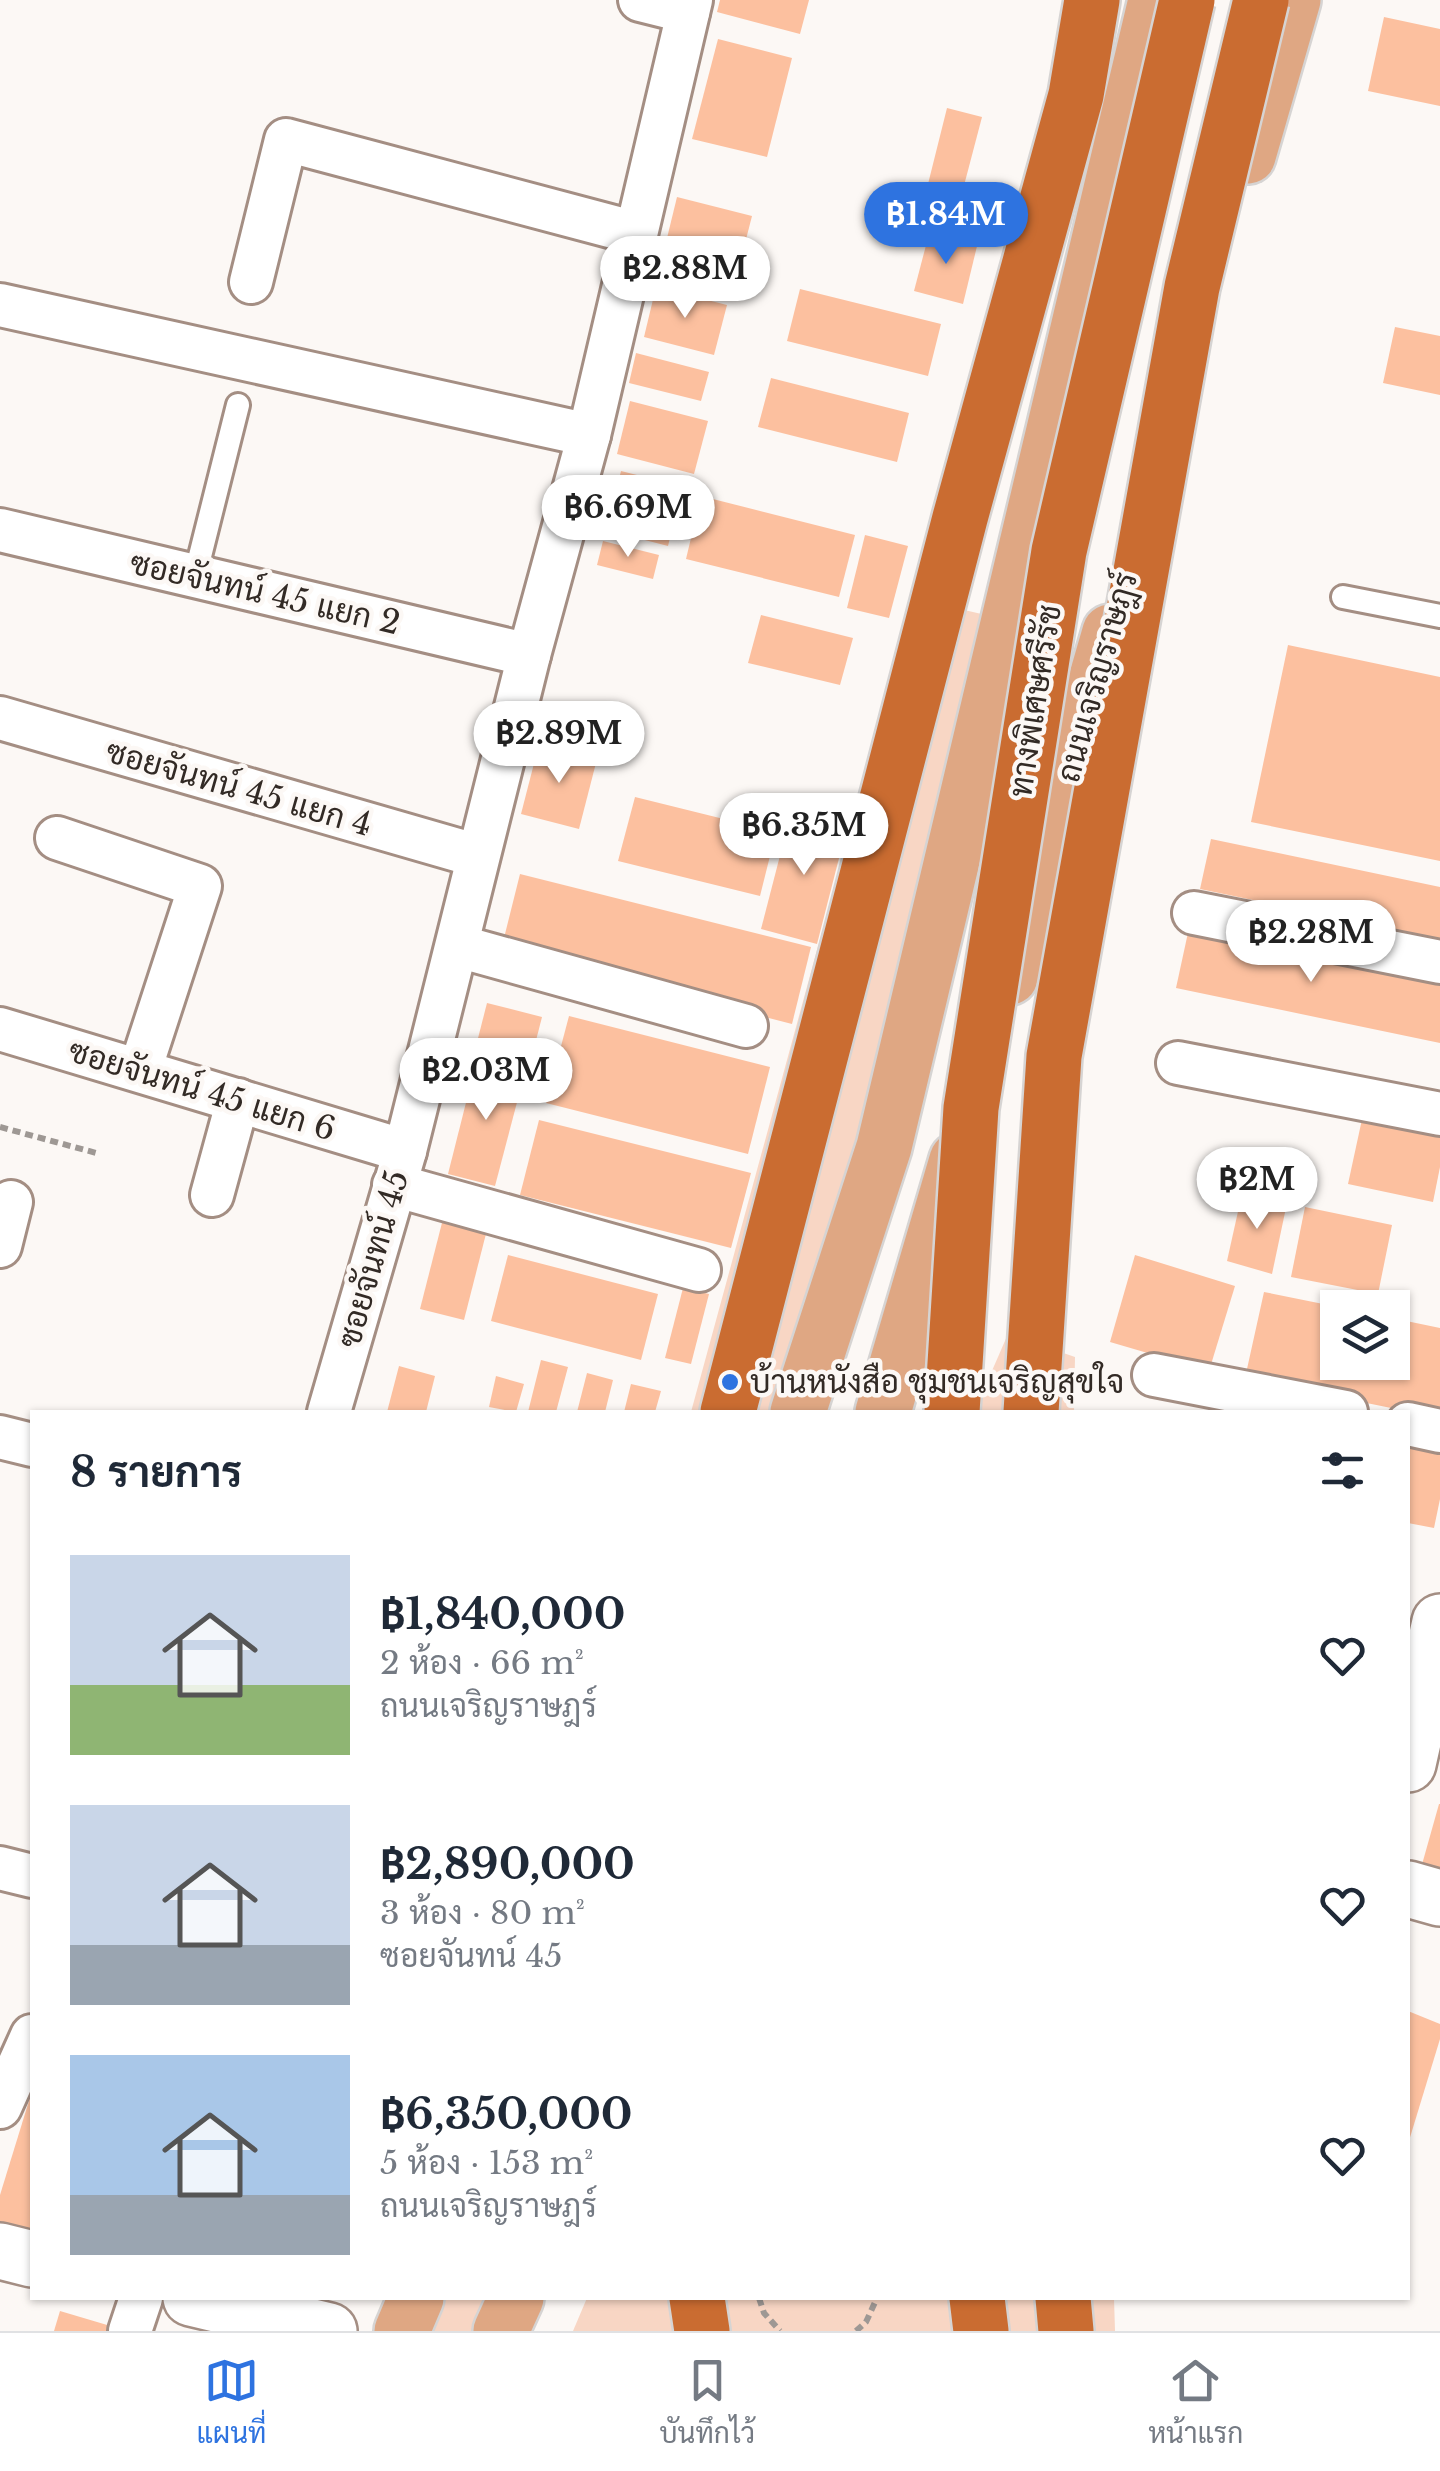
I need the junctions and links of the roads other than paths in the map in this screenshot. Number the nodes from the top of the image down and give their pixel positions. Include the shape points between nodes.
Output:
1 (640, 0) edge
2 (1092, 0) edge
3 (1156, 0) edge
4 (1187, 0) edge
5 (1261, 0) edge
6 (1294, 0) edge
7 (689, 6) edge
8 (636, 233) junction
9 (251, 282) dead end
10 (0, 305) edge
11 (238, 404) dead end
12 (590, 435) junction
13 (0, 530) edge
14 (195, 576) junction
15 (1344, 597) dead end
16 (1440, 616) edge
17 (529, 655) junction
18 (0, 718) edge
19 (57, 838) dead end
20 (478, 856) junction
21 (1194, 913) dead end
22 (458, 946) junction
23 (1440, 962) edge
24 (746, 1026) dead end
25 (2, 1042) edge
26 (1178, 1063) dead end
27 (140, 1070) junction
28 (238, 1100) junction
29 (1440, 1114) edge
30 (399, 1168) junction
31 (212, 1194) dead end
32 (10, 1202) dead end
33 (0, 1246) edge
34 (699, 1270) dead end
35 (1154, 1375) dead end
36 (330, 1410) edge
37 (729, 1410) edge
38 (799, 1410) edge
39 (884, 1410) edge
40 (952, 1410) edge
41 (1031, 1410) edge
42 (1336, 1410) edge
43 (1410, 1424) edge
44 (1440, 1431) edge
45 (0, 1437) edge
46 (30, 1444) edge
47 (1440, 1622) edge
48 (1434, 1687) edge
49 (1410, 1758) edge
50 (0, 1868) edge
51 (30, 1876) edge
52 (1410, 1890) edge
53 (1440, 1898) edge
54 (30, 2040) edge
55 (0, 2107) edge
56 (0, 2251) edge
57 (30, 2258) edge
58 (140, 2300) edge
59 (196, 2300) edge
60 (415, 2300) edge
61 (515, 2300) edge
62 (697, 2300) edge
63 (977, 2300) edge
64 (1063, 2300) edge
65 (262, 2322) edge
66 (130, 2331) edge
67 (328, 2331) edge
68 (402, 2331) edge
69 (502, 2331) edge
70 (702, 2331) edge
71 (981, 2331) edge
72 (1066, 2331) edge

1 - 7 street
2 - 37 highway via 1076,95
3 - 38 main road via 884,1147
4 - 40 highway, ทางพิเศษศรีรัช, bridge via 1059,552 971,1108
5 - 41 highway, bridge via 1192,287 1054,1056
6 - 39 main road, ถนนเจริญราษฎร์
7 - 8 street, ซอยจันทน์ 45
8 - 9 street via 286,140
8 - 12 street, ซอยจันทน์ 45
10 - 12 street
11 - 14 lane
12 - 17 street, ซอยจันทน์ 45
13 - 14 street, ซอยจันทน์ 45 แยก 2
14 - 17 street, ซอยจันทน์ 45 แยก 2
15 - 16 lane
17 - 20 street, ซอยจันทน์ 45
18 - 20 street, ซอยจันทน์ 45 แยก 4
19 - 27 street via 200,886
20 - 22 street, ซอยจันทน์ 45
21 - 23 street
22 - 24 street
22 - 30 street, ซอยจันทน์ 45
25 - 27 street, ซอยจันทน์ 45 แยก 6
26 - 29 street
27 - 28 street, ซอยจันทน์ 45 แยก 6
28 - 30 street, ซอยจันทน์ 45 แยก 6
28 - 31 street
30 - 34 street, ซอยจันทน์ 45 แยก 6
30 - 36 street, ซอยจันทน์ 45
32 - 33 street
35 - 42 street
43 - 44 street
45 - 46 street
47 - 48 street
48 - 49 street
50 - 51 street
52 - 53 street
54 - 55 street
56 - 57 street
58 - 66 street
59 - 65 street
60 - 68 main road
61 - 69 main road
62 - 70 highway
63 - 71 highway
64 - 72 highway
65 - 67 street

